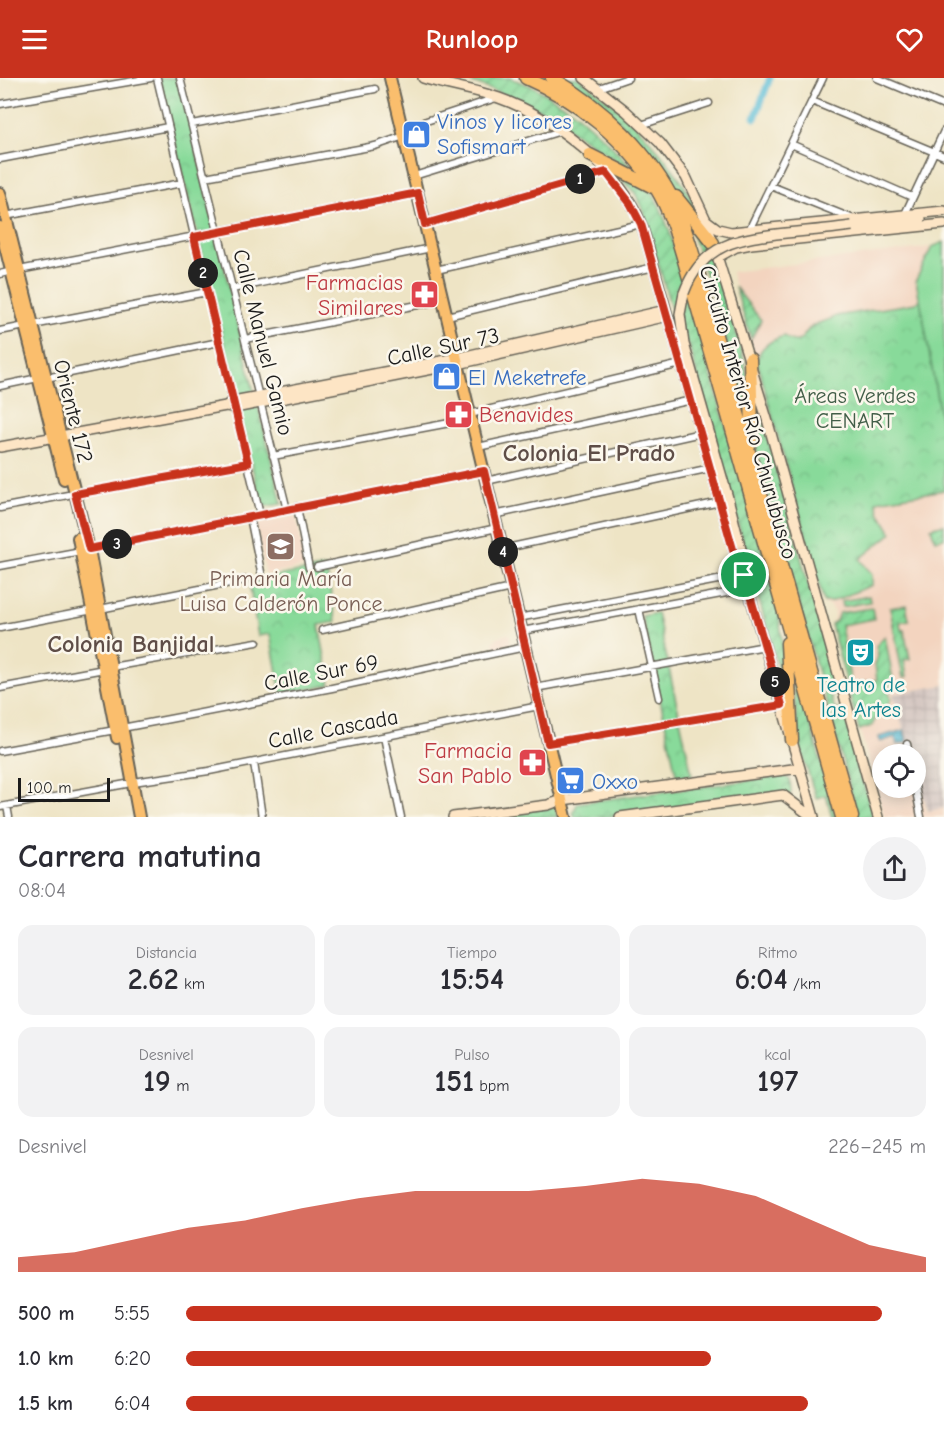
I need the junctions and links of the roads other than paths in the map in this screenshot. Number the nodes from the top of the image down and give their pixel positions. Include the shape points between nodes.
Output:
1 (151, 78) edge
2 (157, 78) edge
3 (180, 78) edge
4 (390, 78) edge
5 (423, 78) edge
6 (439, 78) edge
7 (526, 78) edge
8 (552, 78) edge
9 (584, 78) edge
10 (628, 78) edge
11 (823, 78) edge
12 (877, 78) edge
13 (456, 86) junction
14 (599, 88) junction
15 (375, 89) dead end
16 (498, 98) junction
17 (812, 101) junction
18 (709, 103) dead end
19 (0, 104) edge
20 (944, 106) edge
21 (192, 124) junction
22 (641, 125) junction
23 (168, 127) junction
24 (561, 130) junction
25 (944, 131) edge
26 (403, 133) junction
27 (791, 144) junction
28 (933, 152) junction
29 (590, 155) junction
30 (944, 156) edge
31 (0, 159) edge
32 (606, 172) junction
33 (414, 176) junction
34 (205, 177) junction
35 (182, 183) junction
36 (660, 186) junction
37 (771, 186) junction
38 (0, 193) edge
39 (418, 193) junction
40 (912, 197) junction
41 (904, 214) junction
42 (5, 216) junction
43 (943, 217) edge
44 (706, 220) junction
45 (818, 223) junction
46 (853, 223) junction
47 (425, 224) junction
48 (641, 224) junction
49 (799, 224) junction
50 (0, 227) edge
51 (749, 230) junction
52 (218, 232) junction
53 (194, 237) junction
54 (816, 238) junction
55 (800, 240) junction
56 (713, 243) junction
57 (431, 248) junction
58 (718, 257) junction
59 (654, 267) junction
60 (436, 270) junction
61 (16, 271) junction
62 (0, 274) edge
63 (232, 289) junction
64 (207, 292) junction
65 (443, 300) junction
66 (667, 313) junction
67 (447, 316) junction
68 (29, 325) junction
69 (0, 331) edge
70 (244, 339) junction
71 (219, 342) junction
72 (750, 359) junction
73 (457, 361) junction
74 (681, 364) junction
75 (42, 378) junction
76 (0, 386) edge
77 (260, 400) junction
78 (692, 400) junction
79 (231, 405) junction
80 (471, 416) junction
81 (701, 433) junction
82 (57, 436) junction
83 (0, 447) edge
84 (478, 447) junction
85 (750, 451) junction
86 (273, 456) junction
87 (248, 463) junction
88 (711, 468) junction
89 (485, 476) junction
90 (71, 494) junction
91 (724, 500) junction
92 (297, 507) junction
93 (0, 508) edge
94 (287, 510) junction
95 (260, 514) junction
96 (494, 515) junction
97 (250, 516) junction
98 (497, 528) junction
99 (502, 549) junction
100 (85, 550) junction
101 (0, 566) edge
102 (744, 575) junction
103 (262, 577) dead end
104 (245, 580) dead end
105 (511, 588) junction
106 (748, 589) junction
107 (96, 609) junction
108 (639, 609) junction
109 (785, 615) junction
110 (518, 618) junction
111 (0, 628) edge
112 (322, 630) dead end
113 (522, 631) junction
114 (257, 642) dead end
115 (765, 646) junction
116 (525, 647) junction
117 (652, 667) junction
118 (107, 668) junction
119 (0, 688) edge
120 (535, 688) junction
121 (658, 698) dead end
122 (782, 705) junction
123 (539, 706) junction
124 (119, 729) junction
125 (384, 737) junction
126 (792, 740) junction
127 (548, 743) junction
128 (0, 751) edge
129 (254, 763) junction
130 (800, 768) junction
131 (129, 783) junction
132 (917, 798) edge
133 (562, 800) junction
134 (4, 807) edge
135 (9, 817) edge
136 (132, 817) edge
137 (139, 817) edge
138 (262, 817) edge
139 (401, 817) edge
140 (453, 817) edge
141 (566, 817) edge
142 (620, 817) edge
143 (813, 817) edge
144 (842, 817) edge
145 (852, 817) edge
146 (878, 817) edge
147 (921, 817) edge

1 - 19 street
2 - 23 street, Calle Manuel Gamio
3 - 21 street, Calle Manuel Gamio
4 - 26 main road
5 - 13 main road
6 - 13 main road
7 - 36 highway, Circuito Interior Río Churubusco via 563,98 603,128
8 - 36 highway, Circuito Interior Río Churubusco via 611,123 642,154
9 - 14 main road
10 - 14 street
11 - 17 street
12 - 20 street
13 - 16 main road
14 - 22 main road
15 - 21 street
16 - 24 main road
16 - 26 street
17 - 27 street
17 - 28 street
18 - 22 street
21 - 34 street, Calle Manuel Gamio
22 - 44 main road via 680,168
23 - 31 street
23 - 35 street, Calle Manuel Gamio
24 - 29 main road
24 - 33 street
25 - 28 street
26 - 33 main road
26 - 34 street via 375,146
27 - 37 street
27 - 40 street
28 - 30 street
28 - 40 street
29 - 32 main road
29 - 36 highway
32 - 47 street
32 - 48 main road
33 - 39 main road
34 - 52 street, Calle Manuel Gamio
35 - 42 street
35 - 53 street, Calle Manuel Gamio
36 - 56 highway
36 - 85 highway, Circuito Interior Río Churubusco via 676,207 690,244
36 - 109 highway, Circuito Interior Río Churubusco
37 - 46 street
37 - 51 street
38 - 42 main road, Oriente 172
39 - 47 main road
39 - 52 street
40 - 41 street
41 - 43 main road
41 - 46 main road
42 - 61 main road, Oriente 172
43 - 46 main road
43 - 54 main road
44 - 51 main road via 726,232
44 - 56 main road
45 - 46 main road
45 - 49 main road
45 - 54 main road via 812,230
46 - 91 main road, bridge via 738,240 705,259 687,285 681,307 682,336
47 - 57 main road
48 - 59 main road
48 - 60 street
49 - 51 main road
49 - 55 main road via 806,231
50 - 61 main road, Oriente 172
52 - 53 street
52 - 63 street, Calle Manuel Gamio
53 - 61 street
53 - 64 street, Calle Manuel Gamio
54 - 55 main road
55 - 58 main road via 736,247
56 - 58 main road
57 - 60 main road
57 - 63 street
58 - 72 main road
59 - 66 main road
59 - 67 street
60 - 65 main road
61 - 62 street
61 - 68 main road, Oriente 172
63 - 70 street, Calle Manuel Gamio
64 - 68 street
64 - 71 street, Calle Manuel Gamio
65 - 67 main road
65 - 70 street
66 - 73 main road, Calle Sur 73
66 - 74 main road
67 - 73 main road
68 - 69 street
68 - 75 main road, Oriente 172
70 - 77 street, Calle Manuel Gamio
71 - 75 street
71 - 79 street, Calle Manuel Gamio
72 - 85 highway
72 - 146 main road
73 - 77 main road, Calle Sur 73
73 - 80 main road
74 - 78 main road
74 - 80 street
75 - 76 street
75 - 82 main road, Oriente 172
77 - 79 main road, Calle Sur 73
77 - 86 street, Calle Manuel Gamio
78 - 81 main road
78 - 84 street
79 - 82 main road, Calle Sur 73
79 - 87 street, Calle Manuel Gamio
80 - 84 main road
80 - 86 street
81 - 88 main road
81 - 89 street
82 - 83 main road, Calle Sur 73
82 - 90 main road, Oriente 172
84 - 89 main road
85 - 145 highway, Circuito Interior Río Churubusco
86 - 94 street, Calle Manuel Gamio
87 - 90 street
87 - 95 street, Calle Manuel Gamio
88 - 91 main road
88 - 96 street
89 - 92 street
89 - 96 main road
90 - 93 street
90 - 100 main road, Oriente 172
91 - 99 street
91 - 102 main road via 743,557
92 - 94 street
92 - 98 street via 313,567
94 - 95 street
95 - 97 street
96 - 98 main road
97 - 100 street
97 - 103 street
98 - 99 main road
99 - 105 main road
100 - 101 street
100 - 107 main road, Oriente 172
102 - 106 main road
102 - 110 street
104 - 107 street
105 - 110 main road
105 - 112 street
106 - 108 street
106 - 115 main road
107 - 111 street
107 - 118 main road, Oriente 172
108 - 113 street
108 - 117 street
109 - 126 highway
109 - 144 highway, Circuito Interior Río Churubusco
110 - 113 main road
113 - 116 main road
114 - 118 street
115 - 117 street
115 - 122 main road
116 - 120 main road
116 - 124 street, Calle Sur 69
117 - 120 street
117 - 121 street
118 - 119 street
118 - 124 main road, Oriente 172
120 - 123 main road
122 - 126 main road
122 - 127 street
123 - 125 street, Calle Cascada
123 - 127 main road
124 - 128 street, Calle Sur 69
124 - 131 main road, Oriente 172
125 - 129 street, Calle Cascada
125 - 139 street
126 - 130 main road
127 - 133 main road
129 - 131 street, Calle Cascada
129 - 138 street
130 - 133 main road
130 - 143 main road
131 - 134 street, Calle Cascada
131 - 136 main road, Oriente 172
131 - 137 main road, Oriente 172
132 - 147 street
133 - 140 main road
133 - 141 main road
134 - 135 street
142 - 143 main road via 783,795

